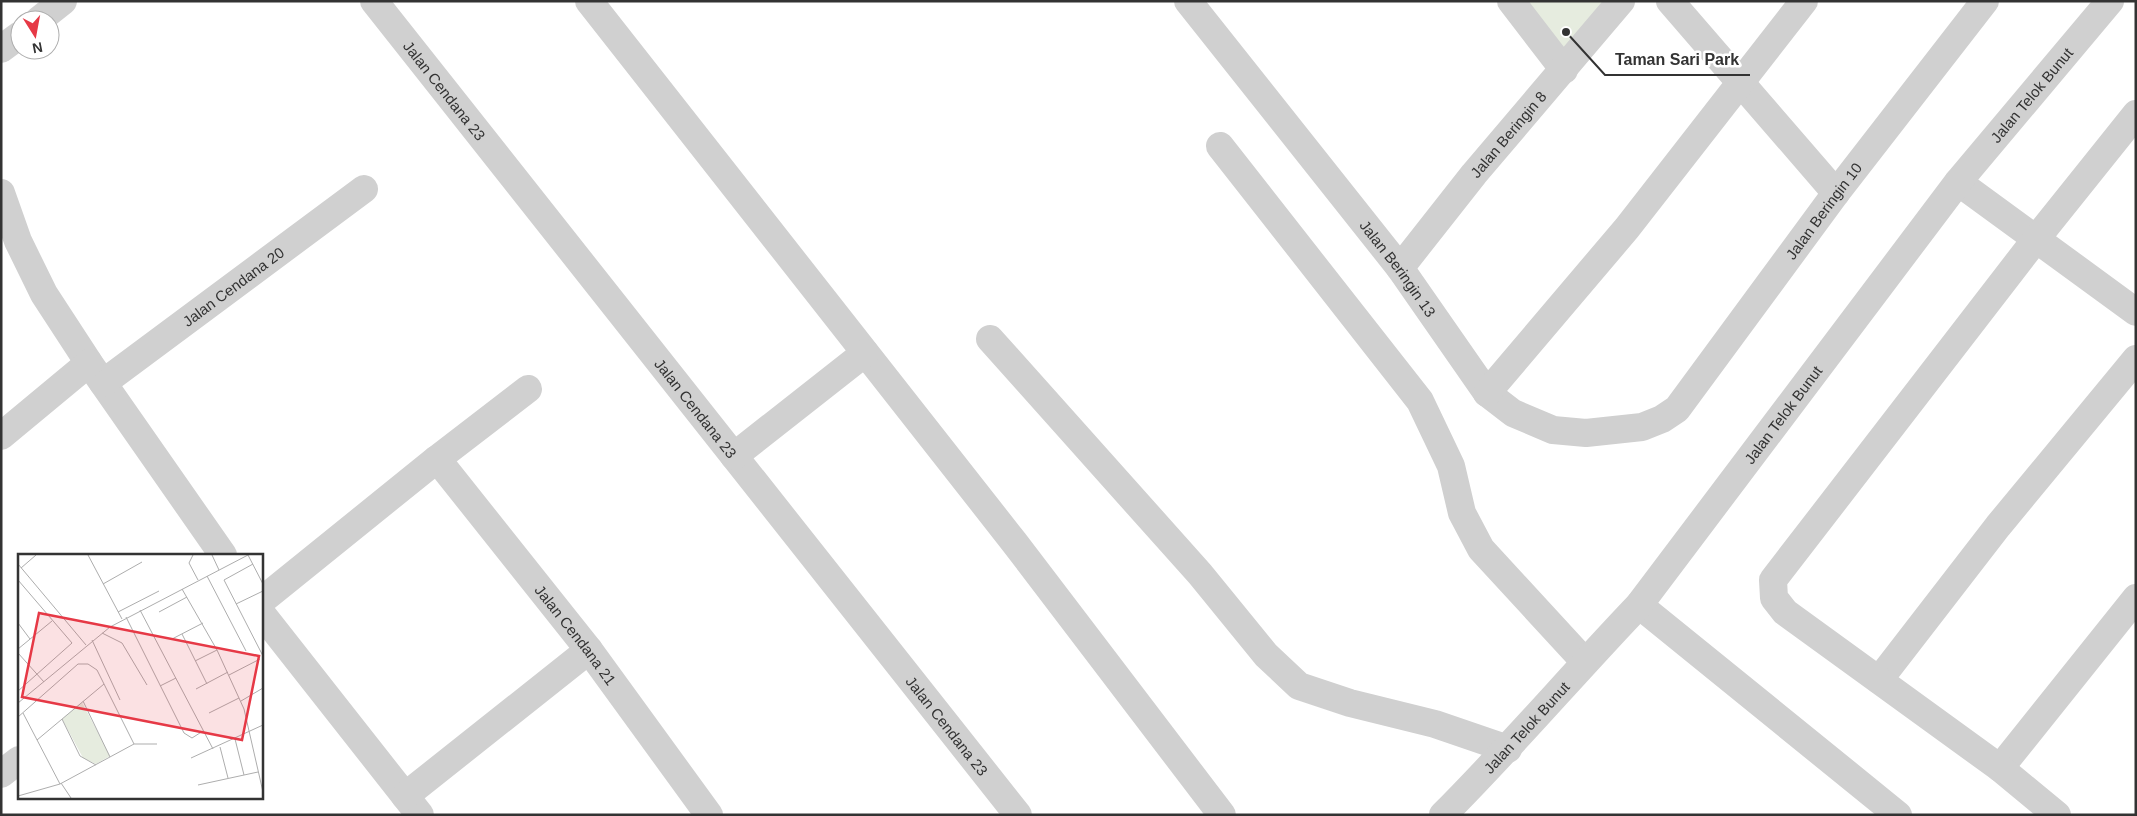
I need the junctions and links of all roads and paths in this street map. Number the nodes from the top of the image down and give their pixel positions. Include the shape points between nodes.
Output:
1 (63, 1) edge
2 (589, 1) edge
3 (1188, 1) edge
4 (1511, 1) edge
5 (1622, 1) edge
6 (1670, 1) edge
7 (1804, 1) edge
8 (1985, 1) edge
9 (2110, 1) edge
10 (381, 4) edge
11 (52, 10) edge
12 (1564, 70) junction
13 (1740, 82) junction
14 (2136, 114) edge
15 (1220, 146) dead end
16 (1958, 182) junction
17 (364, 189) dead end
18 (1, 193) edge
19 (1836, 193) junction
20 (2036, 239) junction
21 (1400, 268) junction
22 (2136, 312) edge
23 (990, 339) dead end
24 (866, 353) junction
25 (2136, 359) edge
26 (96, 373) junction
27 (528, 389) dead end
28 (1487, 393) junction
29 (1662, 419) joint
30 (1, 436) edge
31 (734, 456) junction
32 (437, 458) junction
33 (222, 554) edge
34 (2136, 598) edge
35 (262, 600) edge
36 (1640, 605) junction
37 (262, 614) edge
38 (589, 650) junction
39 (1585, 662) junction
40 (1879, 680) junction
41 (1508, 750) junction
42 (18, 761) edge
43 (2000, 768) junction
44 (1, 774) edge
45 (412, 805) edge
46 (710, 815) edge
47 (1018, 815) edge
48 (1222, 815) edge
49 (1443, 815) edge
50 (1898, 815) edge
51 (2057, 815) edge

1 - 11 street
2 - 24 street
3 - 21 street, Jalan Beringin 13
4 - 12 street
5 - 12 street, Jalan Beringin 8
6 - 13 street
7 - 13 street
8 - 19 street, Jalan Beringin 10
9 - 16 street, Jalan Telok Bunut
10 - 31 street, Jalan Cendana 23
12 - 21 street, Jalan Beringin 8 via 1474,174
13 - 19 street
13 - 28 street via 1627,228
14 - 20 street
15 - 39 street via 1420,401 1451,466 1462,513 1481,549
16 - 20 street
16 - 36 street, Jalan Telok Bunut
17 - 26 street, Jalan Cendana 20
18 - 26 street via 18,241 44,294
19 - 29 street, Jalan Beringin 10 via 1677,410
20 - 22 street
20 - 40 street via 1773,580 1774,598 1785,612
21 - 28 street, Jalan Beringin 13
23 - 41 street via 1200,574 1266,655 1299,686 1350,703 1435,724
24 - 31 street
24 - 48 street
25 - 40 street via 1998,526
26 - 30 street, Jalan Cendana 20
26 - 33 street
27 - 32 street
28 - 29 street, Jalan Beringin 13 via 1513,413 1553,430 1586,434 1642,427
31 - 47 street, Jalan Cendana 23
32 - 35 street
32 - 38 street, Jalan Cendana 21
34 - 43 street
36 - 39 street, Jalan Telok Bunut
36 - 50 street
37 - 45 street
38 - 45 street
38 - 46 street, Jalan Cendana 21
39 - 41 street, Jalan Telok Bunut
40 - 43 street
41 - 49 street, Jalan Telok Bunut
42 - 44 street
43 - 51 street

